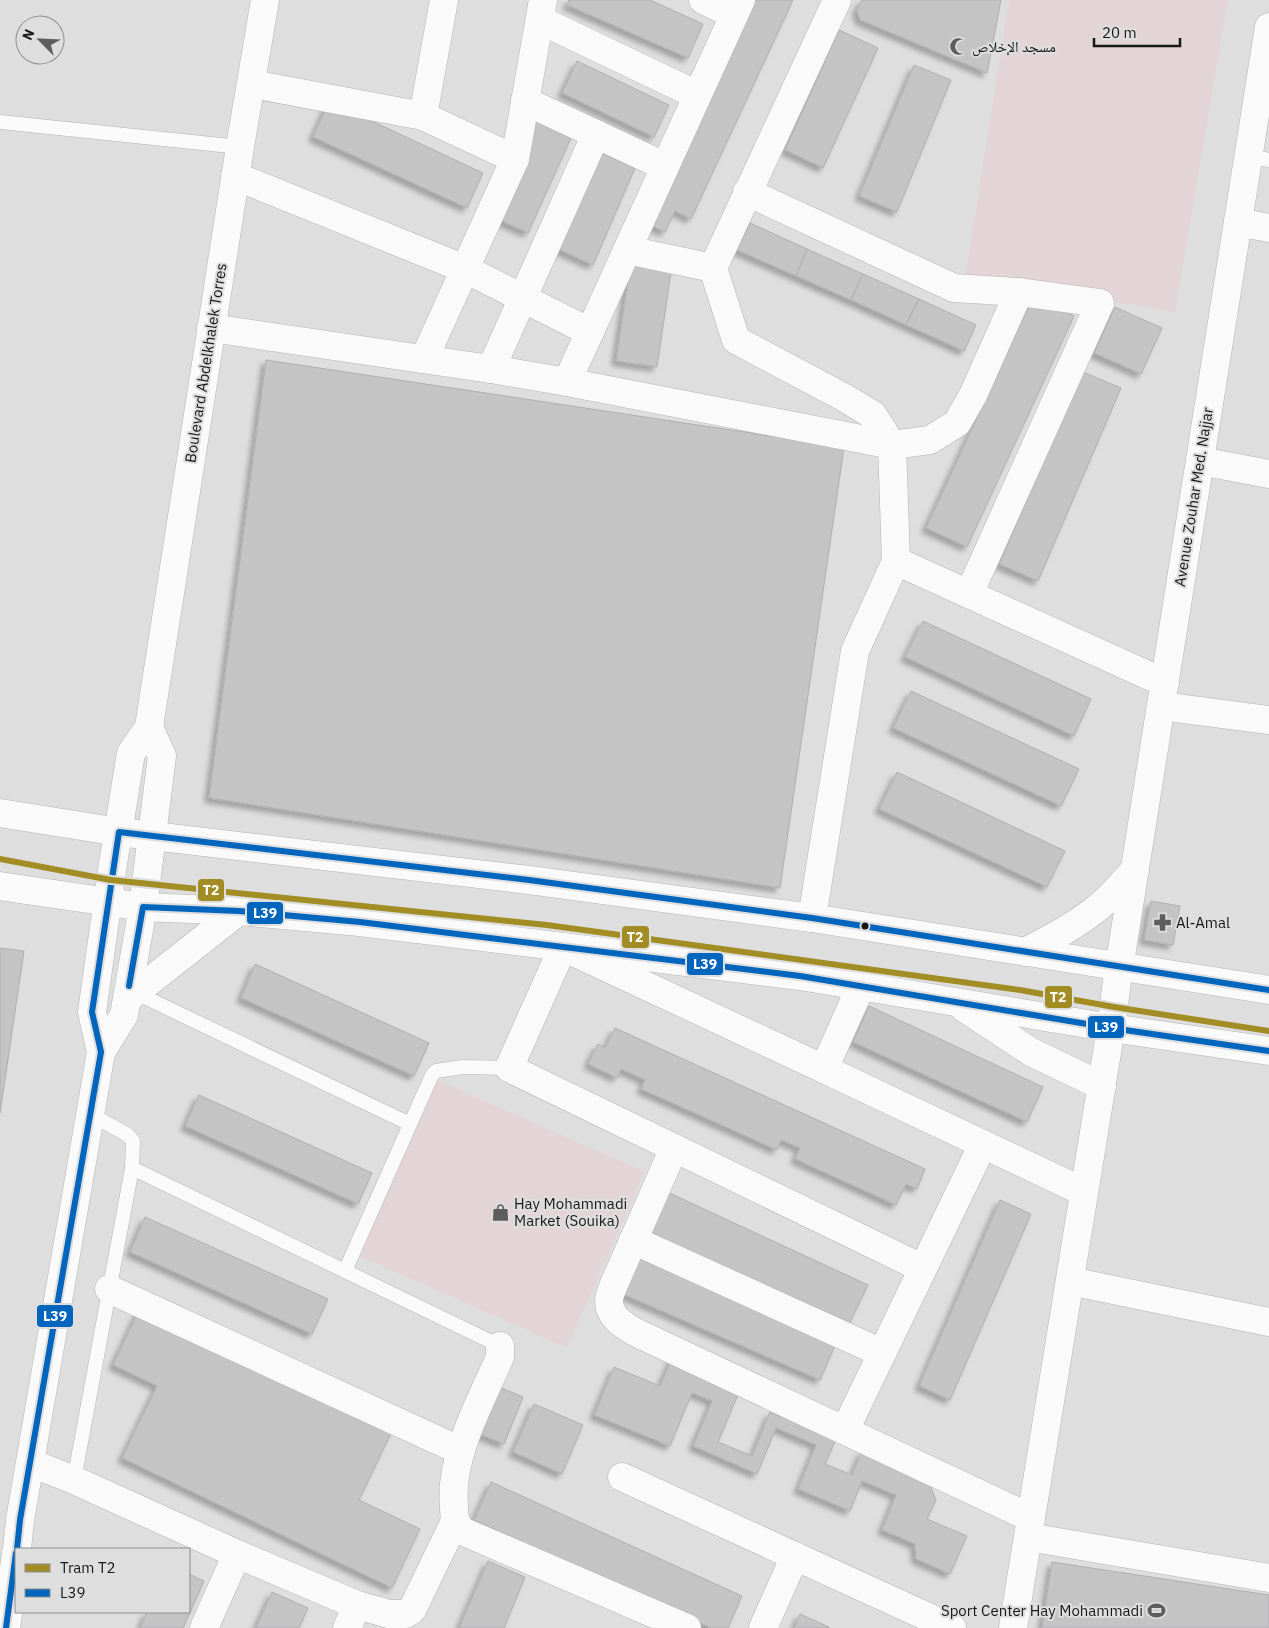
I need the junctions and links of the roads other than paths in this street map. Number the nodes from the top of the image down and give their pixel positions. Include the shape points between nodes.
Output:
1 (265, 0) edge
2 (444, 0) edge
3 (703, 0) edge
4 (837, 0) edge
5 (737, 7) edge
6 (541, 10) edge
7 (1269, 27) edge
8 (252, 84) junction
9 (697, 95) junction
10 (525, 101) junction
11 (423, 116) junction
12 (0, 122) edge
13 (596, 134) junction
14 (240, 147) junction
15 (1259, 158) edge
16 (515, 159) junction
17 (664, 166) junction
18 (235, 176) junction
19 (747, 192) junction
20 (1238, 222) junction
21 (1269, 228) edge
22 (627, 250) junction
23 (713, 268) junction
24 (465, 269) junction
25 (1019, 292) junction
26 (523, 297) junction
27 (211, 328) junction
28 (590, 332) junction
29 (424, 359) junction
30 (491, 369) junction
31 (567, 382) junction
32 (892, 445) junction
33 (1200, 461) junction
34 (1269, 474) edge
35 (896, 561) junction
36 (969, 594) junction
37 (1163, 694) junction
38 (1269, 720) edge
39 (148, 727) junction
40 (0, 813) edge
41 (118, 832) junction
42 (153, 836) junction
43 (1135, 870) junction
44 (0, 886) edge
45 (108, 902) junction
46 (143, 907) junction
47 (239, 911) junction
48 (812, 918) junction
49 (563, 946) junction
50 (1025, 952) junction
51 (1120, 968) junction
52 (862, 986) junction
53 (1269, 990) edge
54 (131, 996) junction
55 (956, 1002) junction
56 (1111, 1028) junction
57 (1269, 1051) edge
58 (101, 1052) junction
59 (510, 1068) junction
60 (824, 1069) junction
61 (1102, 1086) junction
62 (90, 1114) junction
63 (410, 1124) junction
64 (983, 1144) junction
65 (674, 1148) junction
66 (132, 1168) junction
67 (1084, 1192) junction
68 (633, 1240) junction
69 (922, 1268) junction
70 (345, 1272) junction
71 (1070, 1281) junction
72 (110, 1289) junction
73 (1269, 1322) edge
74 (500, 1346) joint
75 (882, 1353) junction
76 (845, 1430) junction
77 (462, 1451) junction
78 (31, 1463) junction
79 (622, 1477) dead end
80 (74, 1480) junction
81 (455, 1521) junction
82 (1029, 1528) junction
83 (16, 1548) edge
84 (0, 1549) edge
85 (15, 1551) edge
86 (237, 1554) junction
87 (15, 1555) edge
88 (795, 1556) junction
89 (1269, 1578) edge
90 (5, 1595) edge
91 (352, 1617) edge
92 (906, 1618) edge
93 (6, 1628) edge
94 (204, 1628) edge
95 (687, 1628) edge
96 (763, 1628) edge
97 (952, 1628) edge
98 (1013, 1628) edge

1 - 8 street, Boulevard Abdelkhalek Torres
2 - 11 street
3 - 5 street
4 - 19 street
5 - 9 street
6 - 9 street
6 - 10 street
7 - 15 street, Avenue Zouhar Med. Najjar
8 - 11 street
8 - 14 street, Boulevard Abdelkhalek Torres
9 - 17 street
10 - 13 street
10 - 16 street
11 - 16 street
12 - 14 lane
13 - 17 street
13 - 26 street
14 - 18 street, Boulevard Abdelkhalek Torres
15 - 20 street, Avenue Zouhar Med. Najjar
16 - 24 street
17 - 22 street
18 - 24 street
18 - 27 street, Boulevard Abdelkhalek Torres
19 - 23 street
19 - 25 street via 954,288
20 - 21 street
20 - 33 street, Avenue Zouhar Med. Najjar
22 - 23 street
22 - 28 street
23 - 32 street via 736,340 873,415
24 - 26 street
24 - 29 street
25 - 32 street via 957,423 930,440
25 - 36 street via 1100,303
26 - 28 street
26 - 30 street
27 - 29 street
27 - 39 street, Boulevard Abdelkhalek Torres
28 - 31 street
29 - 30 street
30 - 31 street
31 - 32 street
32 - 35 street
33 - 34 street
33 - 37 street, Avenue Zouhar Med. Najjar
35 - 36 street
35 - 48 street via 855,651
36 - 37 street
37 - 38 street
37 - 43 street, Avenue Zouhar Med. Najjar
39 - 41 street, Boulevard Abdelkhalek Torres via 131,753
39 - 42 street, Boulevard Abdelkhalek Torres via 162,756
40 - 41 street
41 - 42 street
41 - 45 street, Boulevard Abdelkhalek Torres
42 - 46 street, Boulevard Abdelkhalek Torres
42 - 48 street via 529,880
43 - 50 street via 1084,918
43 - 51 street, Avenue Zouhar Med. Najjar
44 - 45 street
45 - 46 street
45 - 58 street, Boulevard Abdelkhalek Torres via 92,1012
46 - 47 street
46 - 54 street, Boulevard Abdelkhalek Torres
47 - 49 street
47 - 54 street
48 - 50 street
49 - 52 street
49 - 59 street
49 - 60 street
50 - 51 street
51 - 53 street
51 - 56 street, Avenue Zouhar Med. Najjar
52 - 55 street
52 - 60 street
54 - 58 street, Boulevard Abdelkhalek Torres via 124,1015
54 - 63 lane
55 - 56 street
55 - 61 street via 1031,1052
56 - 57 street
56 - 61 street, Avenue Zouhar Med. Najjar
58 - 62 street, Boulevard Abdelkhalek Torres
59 - 63 lane via 463,1067 436,1071
59 - 65 street
60 - 64 street
61 - 67 street, Avenue Zouhar Med. Najjar
62 - 66 lane via 133,1141
62 - 78 street, Boulevard Abdelkhalek Torres
63 - 70 lane
64 - 67 street
64 - 69 street
65 - 68 street
65 - 69 street
66 - 70 lane
66 - 72 lane
67 - 71 street, Avenue Zouhar Med. Najjar
68 - 75 street
68 - 76 street via 609,1301 618,1322
69 - 75 street
70 - 74 lane
71 - 73 street
71 - 82 street, Avenue Zouhar Med. Najjar
72 - 77 street
72 - 80 lane
74 - 77 street via 500,1357
75 - 76 street
76 - 82 street
77 - 81 street via 453,1499
78 - 80 street
78 - 83 street, Boulevard Abdelkhalek Torres
79 - 88 street
80 - 86 street
81 - 91 street via 412,1610 405,1614
81 - 95 street via 462,1531
82 - 89 street
82 - 98 street, Avenue Zouhar Med. Najjar
84 - 85 street
86 - 91 street
86 - 94 street
87 - 90 street, Boulevard Abdelkhalek Torres
88 - 92 street
88 - 96 street
90 - 93 street, Boulevard Abdelkhalek Torres
92 - 97 street

